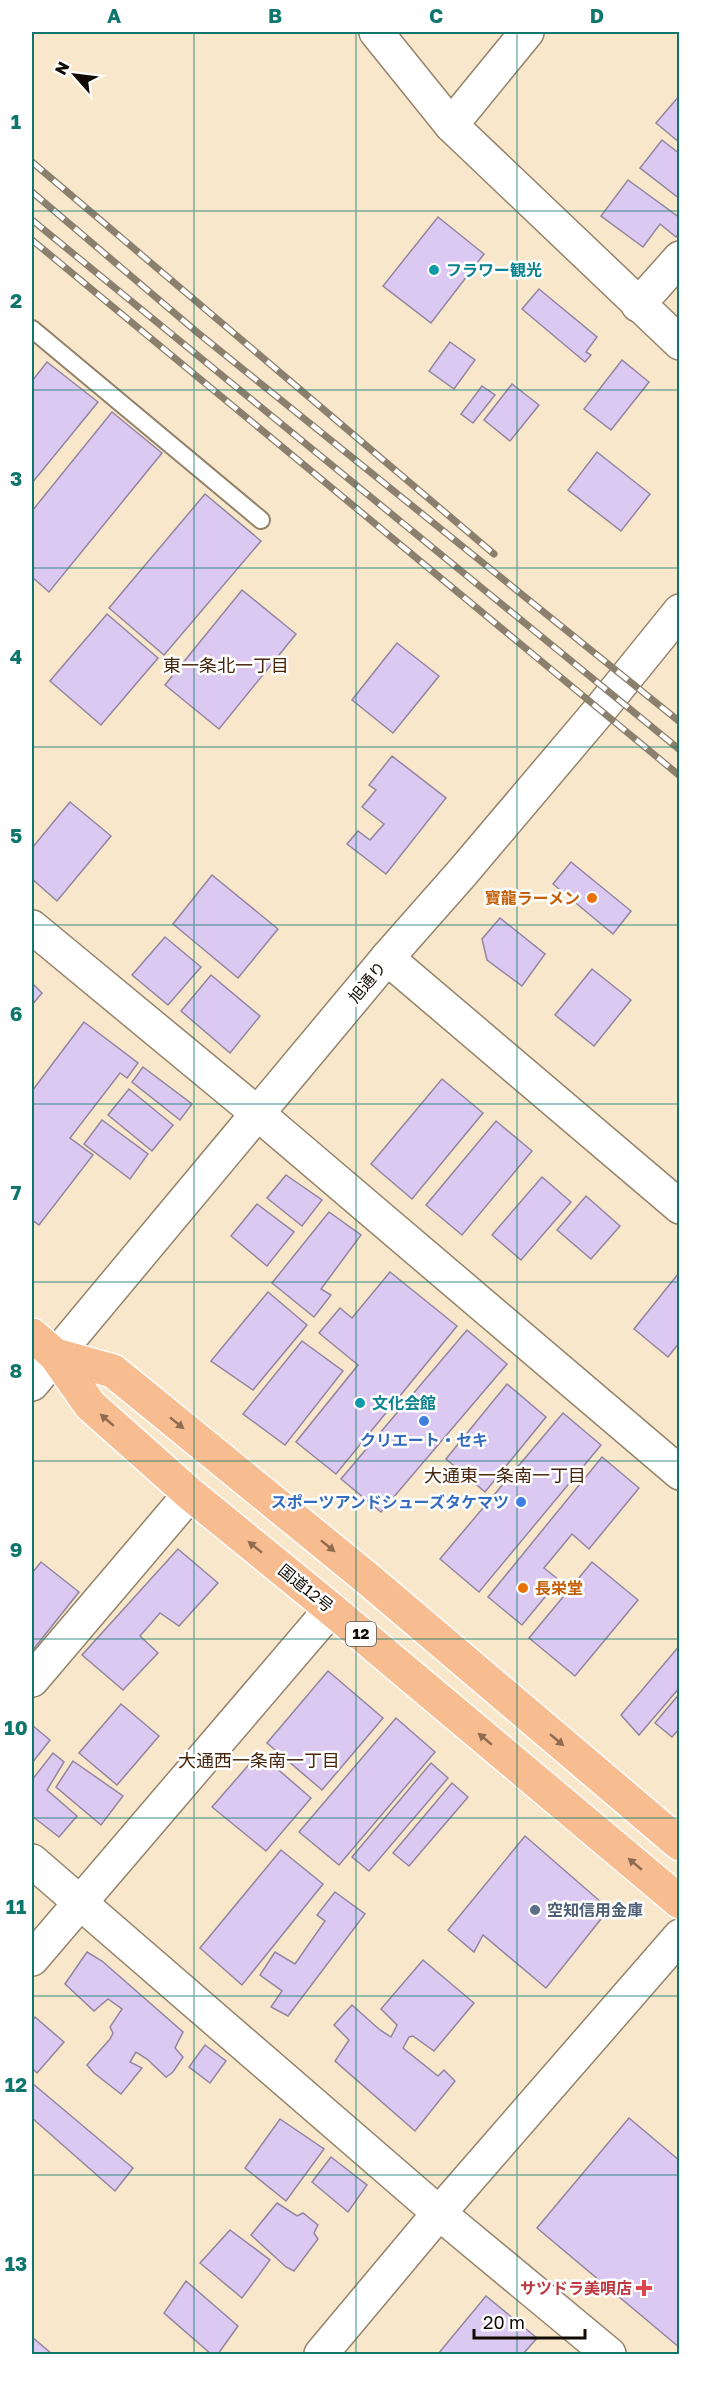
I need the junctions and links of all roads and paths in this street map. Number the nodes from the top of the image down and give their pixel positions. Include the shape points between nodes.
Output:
1 (376, 32) edge
2 (527, 32) edge
3 (451, 125) junction
4 (680, 258) edge
5 (638, 305) junction
6 (32, 330) edge
7 (680, 343) edge
8 (261, 520) dead end
9 (680, 610) edge
10 (32, 927) edge
11 (387, 958) junction
12 (257, 1113) junction
13 (680, 1207) edge
14 (44, 1345) edge
15 (32, 1384) edge
16 (680, 1473) edge
17 (190, 1494) junction
18 (331, 1609) junction
19 (32, 1680) edge
20 (680, 1844) edge
21 (32, 1861) edge
22 (79, 1902) junction
23 (680, 1902) edge
24 (680, 1936) edge
25 (32, 1959) edge
26 (439, 2213) junction
27 (321, 2355) edge
28 (609, 2355) edge

1 - 3 street
2 - 3 street
3 - 5 street
4 - 5 street
5 - 7 street
6 - 8 lane
9 - 11 street, 旭通り
10 - 12 street
11 - 12 street, 旭通り
11 - 13 street
12 - 14 street, 旭通り
12 - 16 street
14 - 15 street, 旭通り
17 -> 14 highway, 国道12号 / 12 via 90,1405
14 -> 20 highway via 113,1371 376,1586
18 -> 17 highway, 国道12号 / 12
17 - 19 street
18 - 22 street
23 -> 18 highway, 国道12号 / 12
21 - 22 street
22 - 25 street
22 - 26 street
24 - 26 street
26 - 27 street
26 - 28 street

